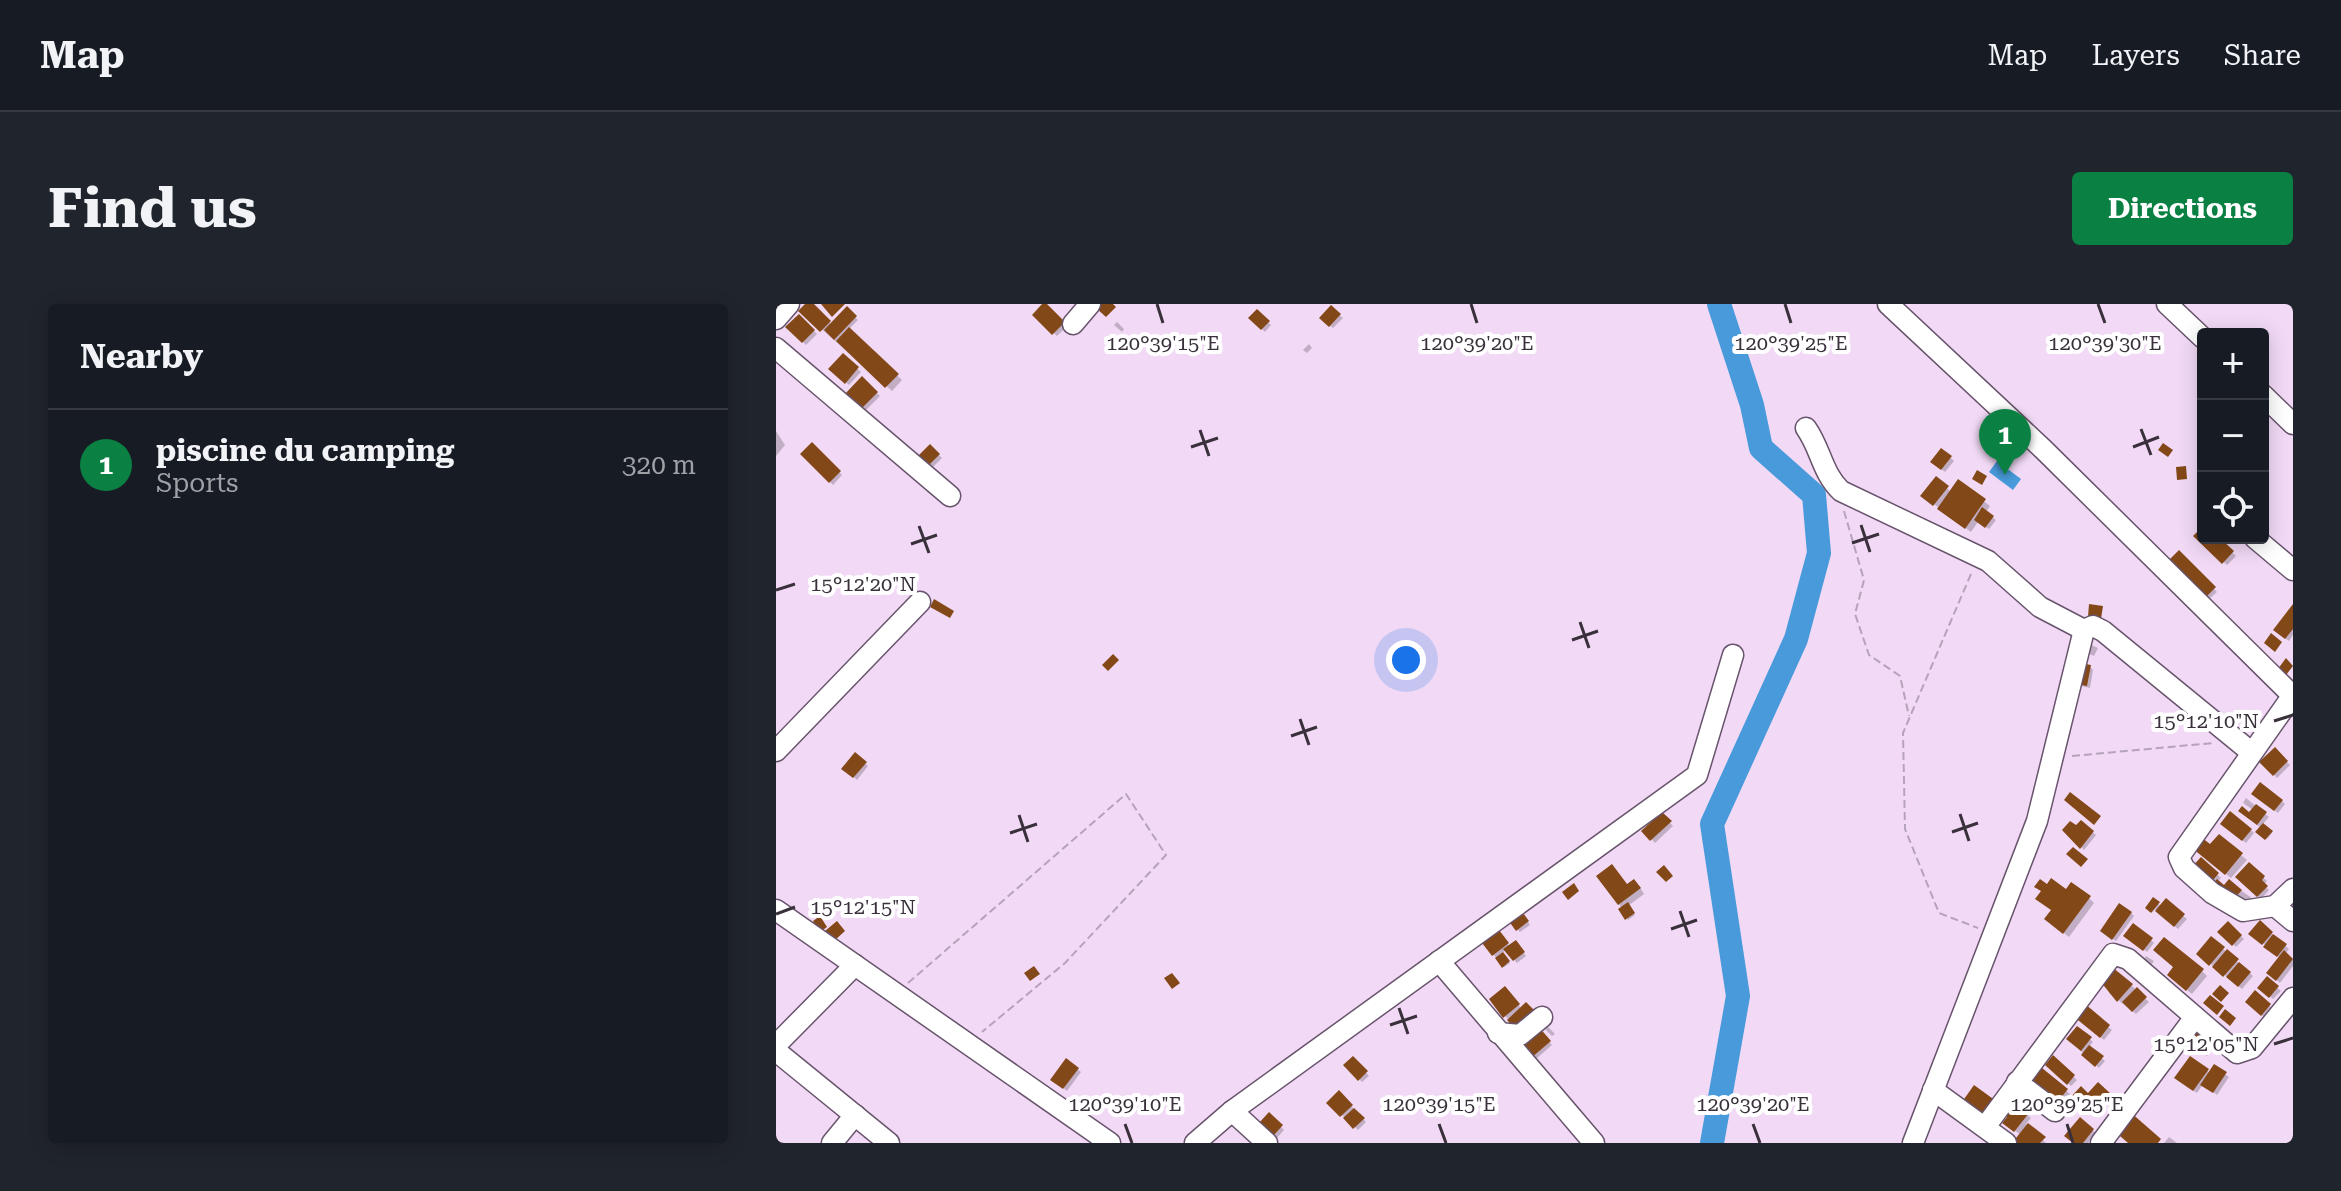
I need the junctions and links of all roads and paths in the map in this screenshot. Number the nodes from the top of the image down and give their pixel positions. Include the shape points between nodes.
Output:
1 (789, 304) edge
2 (1090, 304) edge
3 (1888, 304) edge
4 (2167, 304) edge
5 (776, 319) edge
6 (1073, 324) dead end
7 (2197, 332) edge
8 (776, 348) edge
9 (2268, 400) edge
10 (2293, 424) edge
11 (1806, 428) dead end
12 (1827, 478) junction
13 (950, 496) dead end
14 (2262, 544) edge
15 (1979, 557) junction
16 (2293, 570) edge
17 (920, 602) dead end
18 (2084, 630) junction
19 (1733, 655) dead end
20 (2293, 695) edge
21 (1909, 717) junction
22 (2244, 746) junction
23 (776, 751) edge
24 (2055, 758) junction
25 (2293, 889) edge
26 (2275, 906) junction
27 (776, 910) edge
28 (2293, 921) edge
29 (1994, 935) junction
30 (1439, 961) junction
31 (855, 965) junction
32 (895, 995) junction
33 (2293, 998) edge
34 (1542, 1017) dead end
35 (2195, 1017) junction
36 (1498, 1033) junction
37 (776, 1045) edge
38 (966, 1045) junction
39 (776, 1051) edge
40 (2017, 1082) junction
41 (1933, 1090) junction
42 (1232, 1111) junction
43 (2055, 1111) dead end
44 (855, 1115) junction
45 (1985, 1127) junction
46 (832, 1143) edge
47 (889, 1143) edge
48 (1110, 1143) edge
49 (1195, 1143) edge
50 (1267, 1143) edge
51 (1594, 1143) edge
52 (1913, 1143) edge
53 (2006, 1143) edge
54 (2101, 1143) edge

1 - 5 street
2 - 6 street
3 - 20 street
4 - 7 street
8 - 13 street
9 - 10 street
11 - 12 street via 1819,447
12 - 15 street via 1841,491
12 - 21 path via 1850,523 1864,580 1855,614 1869,655 1900,676
14 - 16 street
15 - 18 street via 2040,607
15 - 21 path
17 - 23 street
18 - 22 street via 2093,626 2103,631
18 - 24 street
19 - 30 street via 1697,775
20 - 22 street
21 - 29 path via 1903,733 1905,829 1939,913
22 - 24 path
22 - 26 street via 2182,849 2180,861 2233,907 2243,911
24 - 29 street
25 - 26 street
26 - 28 street
27 - 31 street
29 - 41 street
30 - 36 street
30 - 42 street
31 - 32 street
31 - 37 street
32 - 38 street
32 - 38 path via 1126,794 1166,855 1065,963
33 - 35 street via 2244,1053 2237,1053
34 - 36 street via 1520,1035
35 - 40 street via 2128,959 2113,954
35 - 54 street
36 - 51 street
38 - 48 street
39 - 44 street
40 - 43 street
40 - 45 street
41 - 45 street
41 - 52 street
42 - 49 street
42 - 50 street
44 - 46 street
44 - 47 street
45 - 53 street

